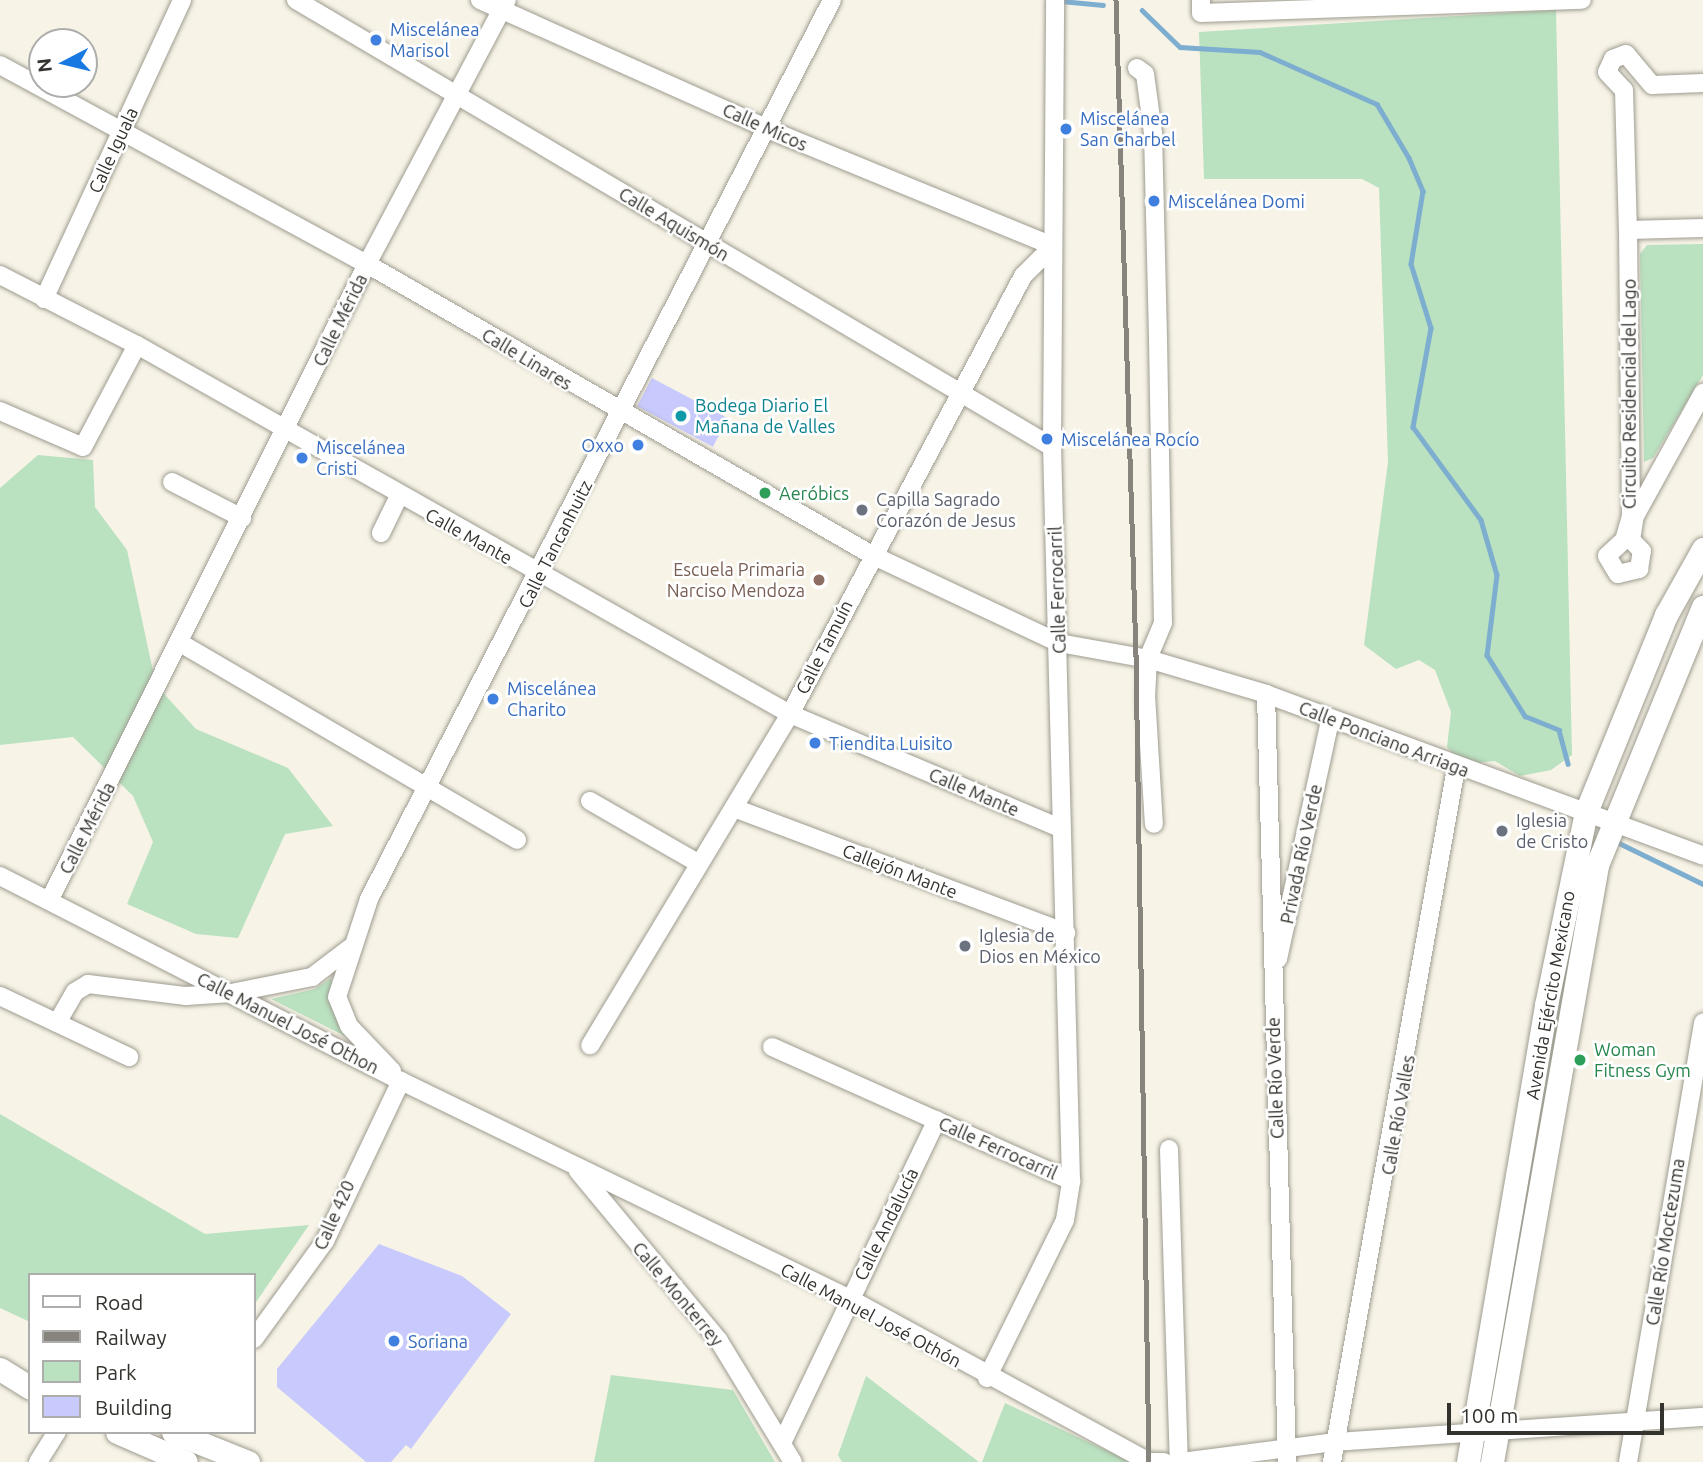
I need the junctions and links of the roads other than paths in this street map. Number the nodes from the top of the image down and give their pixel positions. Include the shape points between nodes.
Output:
1 (182, 0) edge
2 (296, 0) edge
3 (480, 0) edge
4 (832, 0) edge
5 (1055, 0) edge
6 (1582, 0) edge
7 (505, 5) edge
8 (1201, 6) edge
9 (0, 65) edge
10 (1138, 68) dead end
11 (1703, 83) edge
12 (460, 91) junction
13 (122, 129) junction
14 (770, 130) junction
15 (1703, 228) edge
16 (1628, 230) junction
17 (704, 244) junction
18 (1053, 246) junction
19 (367, 264) junction
20 (0, 275) edge
21 (44, 299) junction
22 (137, 345) junction
23 (960, 387) junction
24 (1703, 393) edge
25 (0, 411) edge
26 (622, 414) junction
27 (286, 432) junction
28 (1052, 447) junction
29 (172, 482) dead end
30 (399, 496) junction
31 (242, 518) junction
32 (381, 533) dead end
33 (1703, 549) edge
34 (872, 555) junction
35 (539, 575) junction
36 (1666, 615) junction
37 (1700, 618) edge
38 (1059, 643) junction
39 (182, 644) junction
40 (1148, 659) junction
41 (1266, 694) junction
42 (790, 714) junction
43 (1330, 721) junction
44 (1456, 768) junction
45 (426, 790) junction
46 (590, 802) dead end
47 (734, 808) junction
48 (1586, 812) junction
49 (1611, 820) junction
50 (1154, 824) dead end
51 (1062, 830) junction
52 (517, 840) dead end
53 (1703, 856) edge
54 (696, 862) junction
55 (0, 876) edge
56 (49, 901) junction
57 (1066, 933) junction
58 (350, 948) junction
59 (1272, 986) junction
60 (231, 993) junction
61 (0, 996) edge
62 (1703, 1022) edge
63 (57, 1023) junction
64 (590, 1045) dead end
65 (772, 1048) dead end
66 (129, 1057) dead end
67 (1700, 1057) edge
68 (401, 1082) junction
69 (1695, 1106) edge
70 (937, 1120) junction
71 (1169, 1149) dead end
72 (576, 1168) junction
73 (1071, 1181) junction
74 (1527, 1195) junction
75 (850, 1299) junction
76 (256, 1336) edge
77 (0, 1360) edge
78 (0, 1369) edge
79 (28, 1372) edge
80 (987, 1378) junction
81 (28, 1387) edge
82 (1703, 1417) edge
83 (1636, 1421) junction
84 (1497, 1432) junction
85 (56, 1434) edge
86 (128, 1434) edge
87 (1473, 1435) junction
88 (1335, 1442) junction
89 (179, 1443) edge
90 (782, 1443) junction
91 (1287, 1455) edge
92 (38, 1462) edge
93 (248, 1462) edge
94 (793, 1462) edge
95 (1164, 1462) edge
96 (1180, 1462) edge
97 (1332, 1462) edge
98 (1468, 1462) edge
99 (1492, 1462) edge
100 (1629, 1462) edge

1 - 13 street, Calle Iguala
2 - 12 street, Calle Aquismón
3 - 7 street, Calle Micos
4 - 14 street, Calle Tancanhuitz
5 - 18 street, Calle Ferrocarril
6 - 8 street
7 - 12 street, Calle Mérida
7 - 14 street, Calle Micos
9 - 13 street, Calle Linares
10 - 40 street via 1145,74 1153,134 1163,622
11 - 16 street, Circuito Residencial del Lago via 1652,85 1626,54 1609,64 1609,80 1624,90
12 - 17 street, Calle Aquismón
12 - 19 street, Calle Mérida
13 - 19 street, Calle Linares
13 - 21 street, Calle Iguala
14 - 17 street, Calle Tancanhuitz
14 - 18 street, Calle Micos
15 - 16 street
16 - 24 street, Circuito Residencial del Lago via 1631,516 1623,540 1607,556 1618,574 1639,569 1642,551 1631,540 1635,516
17 - 23 street, Calle Aquismón
17 - 26 street, Calle Tancanhuitz
18 - 23 street, Calle Tamuín via 1023,276
18 - 28 street, Calle Ferrocarril
19 - 26 street, Calle Linares
19 - 27 street, Calle Mérida
20 - 21 street, Calle Mante
21 - 22 street, Calle Mante
22 - 25 street via 83,447
22 - 27 street, Calle Mante
23 - 28 street, Calle Aquismón
23 - 34 street, Calle Tamuín
26 - 34 street, Calle Linares
26 - 35 street, Calle Tancanhuitz
27 - 30 street, Calle Mante
27 - 31 street, Calle Mérida
28 - 38 street, Calle Ferrocarril
29 - 31 street
30 - 32 street
30 - 35 street, Calle Mante
31 - 39 street, Calle Mérida
33 - 36 main road, Avenida Ejército Mexicano
34 - 38 street, Calle Linares
34 - 42 street, Calle Tamuín
35 - 42 street, Calle Mante
35 - 45 street, Calle Tancanhuitz
36 - 37 street
36 - 48 main road, Avenida Ejército Mexicano
37 - 49 main road, Avenida Ejército Mexicano
38 - 40 street, Calle Ponciano Arriaga
38 - 51 street, Calle Ferrocarril
39 - 45 street
39 - 56 street, Calle Mérida
40 - 41 street, Calle Ponciano Arriaga
40 - 50 street
41 - 43 street, Calle Ponciano Arriaga
41 - 59 street, Calle Río Verde
42 - 47 street, Calle Tamuín
42 - 51 street, Calle Mante
43 - 44 street, Calle Ponciano Arriaga
43 - 59 street, Privada Río Verde
44 - 48 street, Calle Ponciano Arriaga
44 - 88 street, Calle Río Valles
45 - 52 street
45 - 58 street, Calle Tancanhuitz
46 - 54 street
47 - 54 street, Calle Tamuín
47 - 57 street, Callejón Mante
48 - 49 street, Calle Ponciano Arriaga
48 - 74 main road, Avenida Ejército Mexicano via 1546,1005
49 - 53 street, Calle Ponciano Arriaga
49 - 74 main road, Avenida Ejército Mexicano via 1582,929
51 - 57 street, Calle Ferrocarril
54 - 64 street, Calle Tamuín
55 - 56 street, Calle Manuel José Othon
56 - 60 street, Calle Manuel José Othon
57 - 73 street, Calle Ferrocarril
58 - 60 street via 312,977
58 - 68 street, Calle Tancanhuitz via 337,997 345,1016
59 - 91 street, Calle Río Verde
60 - 63 street via 186,996 88,985 75,992
60 - 68 street, Calle Manuel José Othon
61 - 63 street
62 - 67 street, Calle Río Moctezuma
63 - 66 street
65 - 70 street, Calle Ferrocarril
67 - 69 street, Calle Río Moctezuma
68 - 72 street, Calle Manuel José Othon
68 - 76 street, Calle 420 via 325,1241
69 - 83 street, Calle Río Moctezuma
70 - 73 street, Calle Ferrocarril
70 - 75 street, Calle Andalucía
71 - 96 street
72 - 75 street, Calle Manuel José Othón
72 - 90 street, Calle Monterrey via 719,1340
73 - 80 street, Calle Ferrocarril via 1065,1220
74 - 84 main road, Avenida Ejército Mexicano
74 - 87 main road, Avenida Ejército Mexicano
75 - 80 street, Calle Manuel José Othón
75 - 90 street, Calle Andalucía
77 - 79 main road
78 - 81 main road
80 - 95 street, Calle Manuel José Othón via 1149,1462
82 - 83 street
83 - 84 street
83 - 100 street, Calle Río Moctezuma
84 - 87 street
84 - 99 main road, Avenida Ejército Mexicano
85 - 92 street
86 - 89 main road
87 - 88 street
87 - 98 main road, Avenida Ejército Mexicano
88 - 91 street
88 - 97 street, Calle Río Valles
89 - 93 main road
90 - 94 street, Calle Monterrey
91 - 96 street

